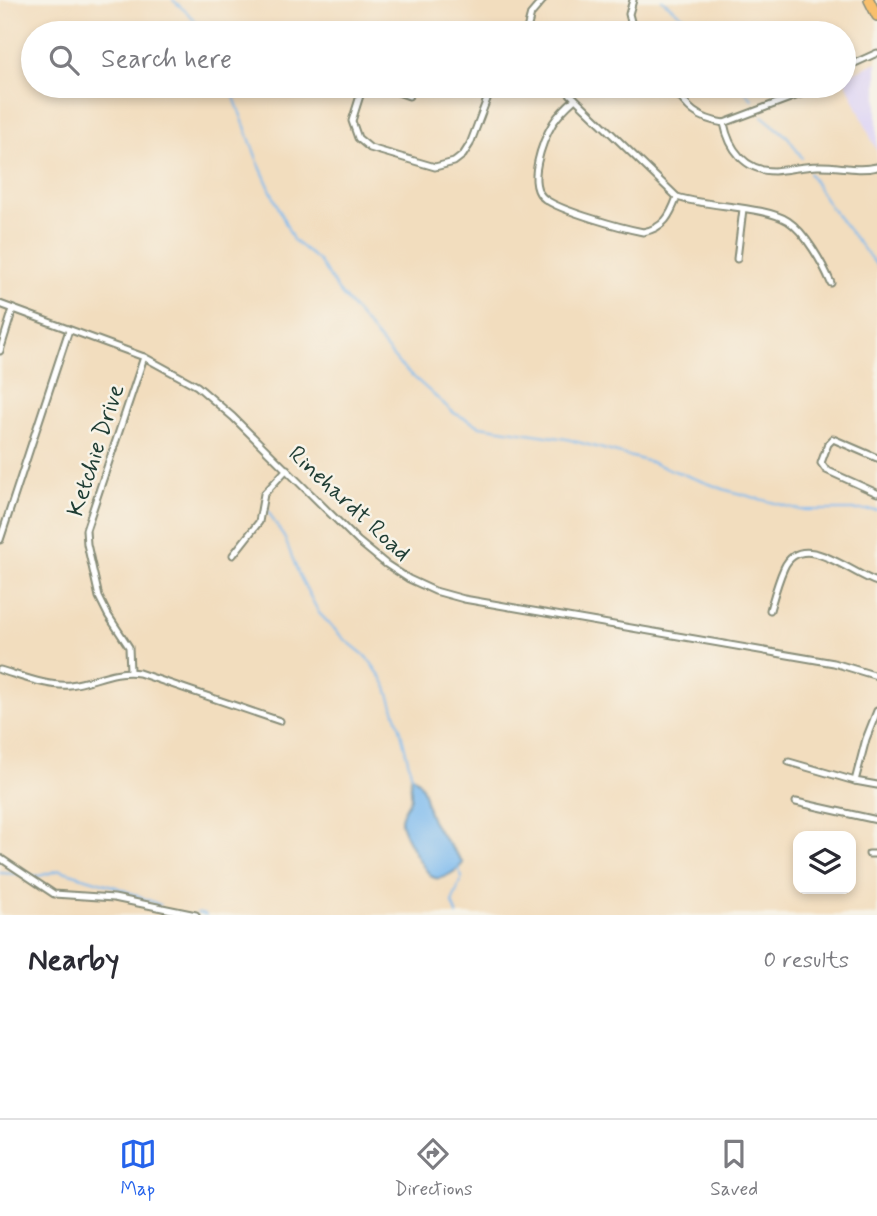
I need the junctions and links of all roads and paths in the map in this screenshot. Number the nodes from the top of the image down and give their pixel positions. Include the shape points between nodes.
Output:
1 (543, 0) edge
2 (633, 0) edge
3 (869, 0) edge
4 (877, 16) edge
5 (529, 21) edge
6 (631, 21) edge
7 (877, 53) edge
8 (856, 63) edge
9 (359, 98) edge
10 (487, 98) edge
11 (681, 98) edge
12 (790, 98) edge
13 (575, 99) joint
14 (724, 123) junction
15 (877, 167) edge
16 (677, 197) junction
17 (743, 209) junction
18 (737, 259) dead end
19 (831, 283) dead end
20 (0, 304) edge
21 (13, 309) junction
22 (69, 330) junction
23 (0, 351) edge
24 (144, 357) junction
25 (877, 458) edge
26 (287, 469) junction
27 (877, 493) edge
28 (0, 540) edge
29 (233, 555) dead end
30 (877, 582) edge
31 (770, 610) dead end
32 (0, 670) edge
33 (130, 671) junction
34 (877, 676) edge
35 (877, 711) edge
36 (280, 720) dead end
37 (789, 762) dead end
38 (856, 781) junction
39 (877, 785) edge
40 (796, 802) dead end
41 (877, 820) edge
42 (869, 854) dead end
43 (877, 854) edge
44 (0, 858) edge
45 (196, 915) edge

1 - 5 street
2 - 6 street
3 - 4 main road
7 - 8 street
9 - 10 street via 352,121 358,138 370,148 435,167 463,155
11 - 14 street via 693,113
12 - 14 street
13 - 16 street
13 - 16 street via 552,126 537,164 536,187 545,200 643,232 663,225
14 - 15 street via 732,148 745,163 761,169
16 - 17 street
17 - 18 street
17 - 19 street via 791,222
20 - 21 street, Rinehardt Road
21 - 22 street, Rinehardt Road
21 - 23 street
22 - 24 street, Rinehardt Road
22 - 28 street
24 - 26 street, Rinehardt Road via 210,396
24 - 33 street, Ketchie Drive via 86,530 99,597 129,647
25 - 27 street via 833,439 821,463 826,470
26 - 29 street via 264,494 259,522
26 - 34 street, Rinehardt Road via 358,541 409,579 435,591 834,663
30 - 31 street via 821,554 802,552 784,567
32 - 33 street via 68,685
33 - 36 street
35 - 38 street
37 - 38 street
38 - 39 street
40 - 41 street
42 - 43 street
44 - 45 street via 54,894 114,898

